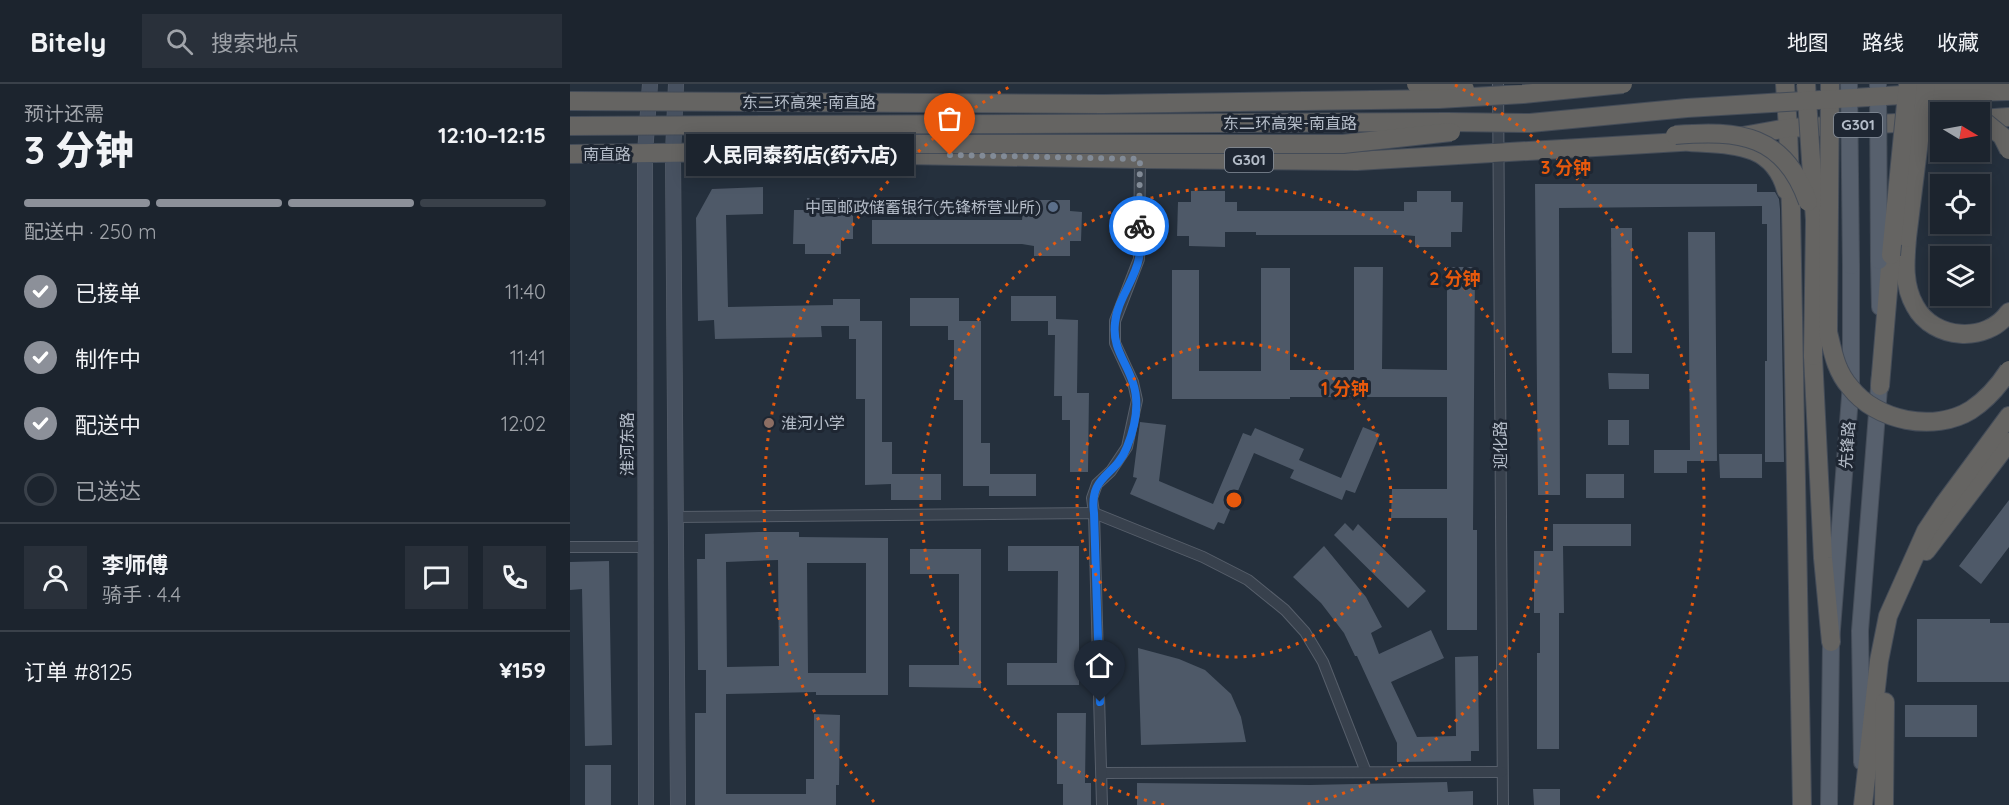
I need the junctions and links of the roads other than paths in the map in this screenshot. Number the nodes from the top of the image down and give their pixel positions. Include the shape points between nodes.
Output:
1 (651, 84) edge
2 (676, 84) edge
3 (1416, 84) edge
4 (1498, 84) edge
5 (1623, 84) edge
6 (1785, 84) edge
7 (1806, 84) edge
8 (1830, 84) edge
9 (1849, 84) edge
10 (1878, 84) edge
11 (1908, 84) edge
12 (1930, 88) edge
13 (2009, 92) edge
14 (1523, 94) junction
15 (570, 101) edge
16 (1956, 102) edge
17 (2009, 117) edge
18 (1990, 118) edge
19 (1930, 122) edge
20 (1530, 123) junction
21 (570, 126) edge
22 (1990, 126) edge
23 (1788, 128) junction
24 (1682, 138) junction
25 (2009, 150) edge
26 (737, 152) junction
27 (1499, 152) junction
28 (645, 153) junction
29 (570, 154) edge
30 (673, 154) junction
31 (1140, 159) junction
32 (1791, 209) junction
33 (1815, 220) junction
34 (1885, 258) junction
35 (2009, 312) edge
36 (2009, 370) edge
37 (1880, 386) joint
38 (2009, 416) edge
39 (2009, 442) edge
40 (1094, 513) junction
41 (676, 516) junction
42 (570, 547) edge
43 (645, 547) junction
44 (1900, 586) junction
45 (1886, 627) junction
46 (1832, 642) junction
47 (1366, 772) junction
48 (1502, 772) junction
49 (1102, 773) junction
50 (646, 805) edge
51 (678, 805) edge
52 (1102, 805) edge
53 (1503, 805) edge
54 (1802, 805) edge
55 (1829, 805) edge
56 (1863, 805) edge
57 (1884, 805) edge

1 - 28 main road, 淮河东路
2 - 30 main road
3 - 14 highway, bridge
4 - 27 street, 迎化路
5 - 14 highway, 东二环高架-南直路, bridge
6 - 23 highway
7 - 33 highway, bridge
8 - 36 highway, bridge via 1828,332 1834,363 1864,402 1892,417 1908,420 1947,419 1971,410 2001,383
9 - 46 main road, 先锋路, bridge via 1851,384
10 - 34 main road, bridge
11 - 34 highway, bridge
12 - 13 highway, 东二环高架-南直路, bridge
12 - 16 highway
12 - 20 highway, 东二环高架-南直路, bridge
12 - 35 highway, bridge via 1907,238 1906,275 1911,298 1925,320 1957,333 1989,330
14 - 15 highway, 东二环高架-南直路, bridge via 1439,99 1102,104
17 - 18 highway
19 - 23 highway, G301
20 - 21 highway, 东二环高架-南直路, bridge
20 - 26 highway, bridge via 1343,144 774,144
22 - 25 highway, bridge via 2002,136
23 - 24 highway, G301
23 - 32 highway
24 - 27 highway, G301 via 1585,140
24 - 32 highway via 1738,146 1770,161 1782,174
24 - 33 highway, bridge via 1710,132 1731,134 1768,147 1794,171
26 - 30 highway, G301
26 - 31 highway, G301
27 - 31 highway, G301 via 1357,161
27 - 48 street, 迎化路
28 - 29 highway, 南直路 / G301
28 - 30 highway, G301
28 - 43 main road, 淮河东路
30 - 41 main road
31 - 40 street via 1139,259 1115,321 1115,343 1137,400 1127,447 1097,484 1092,498
32 - 54 highway
33 - 46 highway, bridge via 1813,356 1823,558
34 - 37 highway
37 - 56 main road, 先锋路 via 1860,631
38 - 44 highway via 1926,531
39 - 44 highway
40 - 41 street
40 - 47 street via 1203,557 1248,580 1286,610 1323,663
40 - 49 street
41 - 51 main road
42 - 43 street
43 - 50 main road, 淮河东路
44 - 45 highway
45 - 56 highway
45 - 57 highway
46 - 55 main road, 先锋路
47 - 48 street
47 - 49 street
48 - 53 street, 迎化路
49 - 52 street

